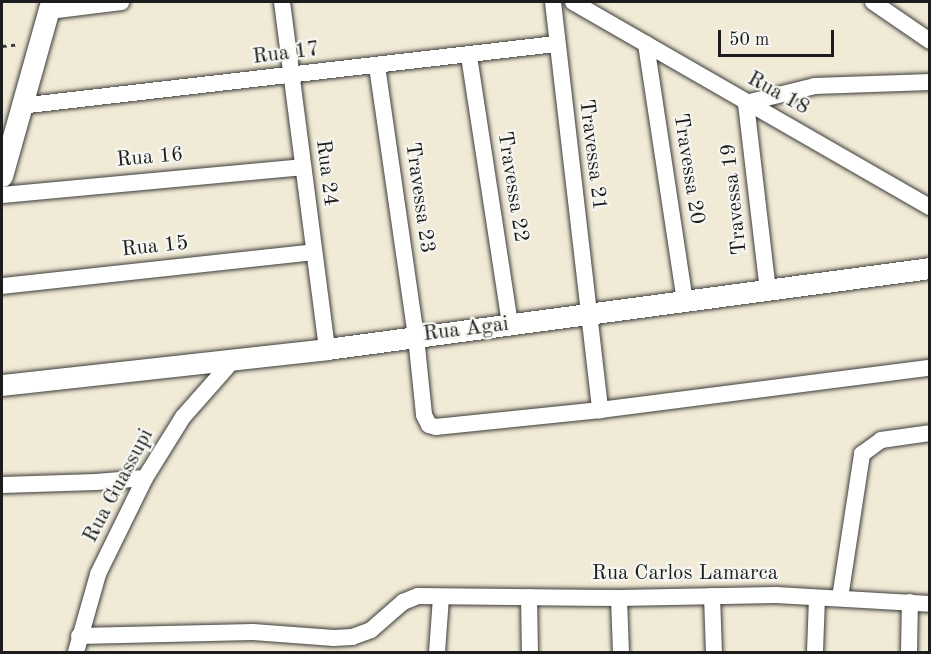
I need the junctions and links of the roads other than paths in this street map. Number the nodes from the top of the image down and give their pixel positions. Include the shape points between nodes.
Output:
1 (121, 2) edge
2 (282, 2) edge
3 (553, 2) edge
4 (573, 2) edge
5 (873, 2) edge
6 (50, 6) edge
7 (930, 41) edge
8 (556, 44) junction
9 (646, 44) junction
10 (469, 56) junction
11 (377, 66) junction
12 (291, 77) junction
13 (930, 82) edge
14 (747, 103) junction
15 (20, 106) junction
16 (302, 167) junction
17 (2, 176) edge
18 (2, 195) edge
19 (930, 207) edge
20 (313, 252) junction
21 (930, 268) edge
22 (2, 286) edge
23 (768, 291) junction
24 (685, 302) junction
25 (590, 314) junction
26 (510, 325) junction
27 (416, 337) junction
28 (327, 349) junction
29 (235, 358) junction
30 (930, 368) edge
31 (2, 385) edge
32 (600, 410) junction
33 (930, 433) edge
34 (146, 477) junction
35 (2, 485) edge
36 (712, 596) junction
37 (441, 597) junction
38 (529, 597) junction
39 (620, 598) junction
40 (817, 598) junction
41 (840, 598) junction
42 (910, 602) junction
43 (930, 604) edge
44 (77, 644) edge
45 (437, 652) edge
46 (530, 652) edge
47 (621, 652) edge
48 (714, 652) edge
49 (815, 652) edge
50 (909, 652) edge

1 - 6 street
2 - 12 street, Rua 24
3 - 8 street, Travessa 21
4 - 9 street, Rua 18
5 - 7 street
6 - 15 street
8 - 10 street, Rua 17
8 - 25 street, Travessa 21
9 - 14 street, Rua 18
9 - 24 street, Travessa 20
10 - 11 street, Rua 17
10 - 26 street, Travessa 22
11 - 12 street, Rua 17
11 - 27 street, Travessa 23
12 - 15 street, Rua 17
12 - 16 street, Rua 24
13 - 14 street via 815,86
14 - 19 street, Rua 18
14 - 23 street, Travessa 19
15 - 17 street
16 - 18 street, Rua 16
16 - 20 street, Rua 24
20 - 22 street, Rua 15
20 - 28 street, Rua 24
21 - 23 street, Rua Agai
23 - 24 street, Rua Agai
24 - 25 street, Rua Agai
25 - 26 street, Rua Agai
25 - 32 street, Travessa 21
26 - 27 street, Rua Agai
27 - 28 street, Rua Agai
27 - 32 street, Travessa 23 via 424,415 429,425
28 - 29 street, Rua Agai
29 - 31 street, Rua Agai
29 - 34 street, Rua Guassupi via 183,417
30 - 32 street
33 - 41 street via 881,440 862,454
34 - 35 street via 96,483
34 - 44 street, Rua Guassupi via 99,574
36 - 39 street, Rua Carlos Lamarca
36 - 40 street, Rua Carlos Lamarca
36 - 48 street
37 - 38 street, Rua Carlos Lamarca
37 - 44 street, Rua Carlos Lamarca via 418,596 403,602 371,630 352,637 253,632
37 - 45 street
38 - 39 street, Rua Carlos Lamarca
38 - 46 street
39 - 47 street
40 - 41 street, Rua Carlos Lamarca
40 - 49 street
41 - 42 street, Rua Carlos Lamarca
42 - 43 street, Rua Carlos Lamarca
42 - 50 street

